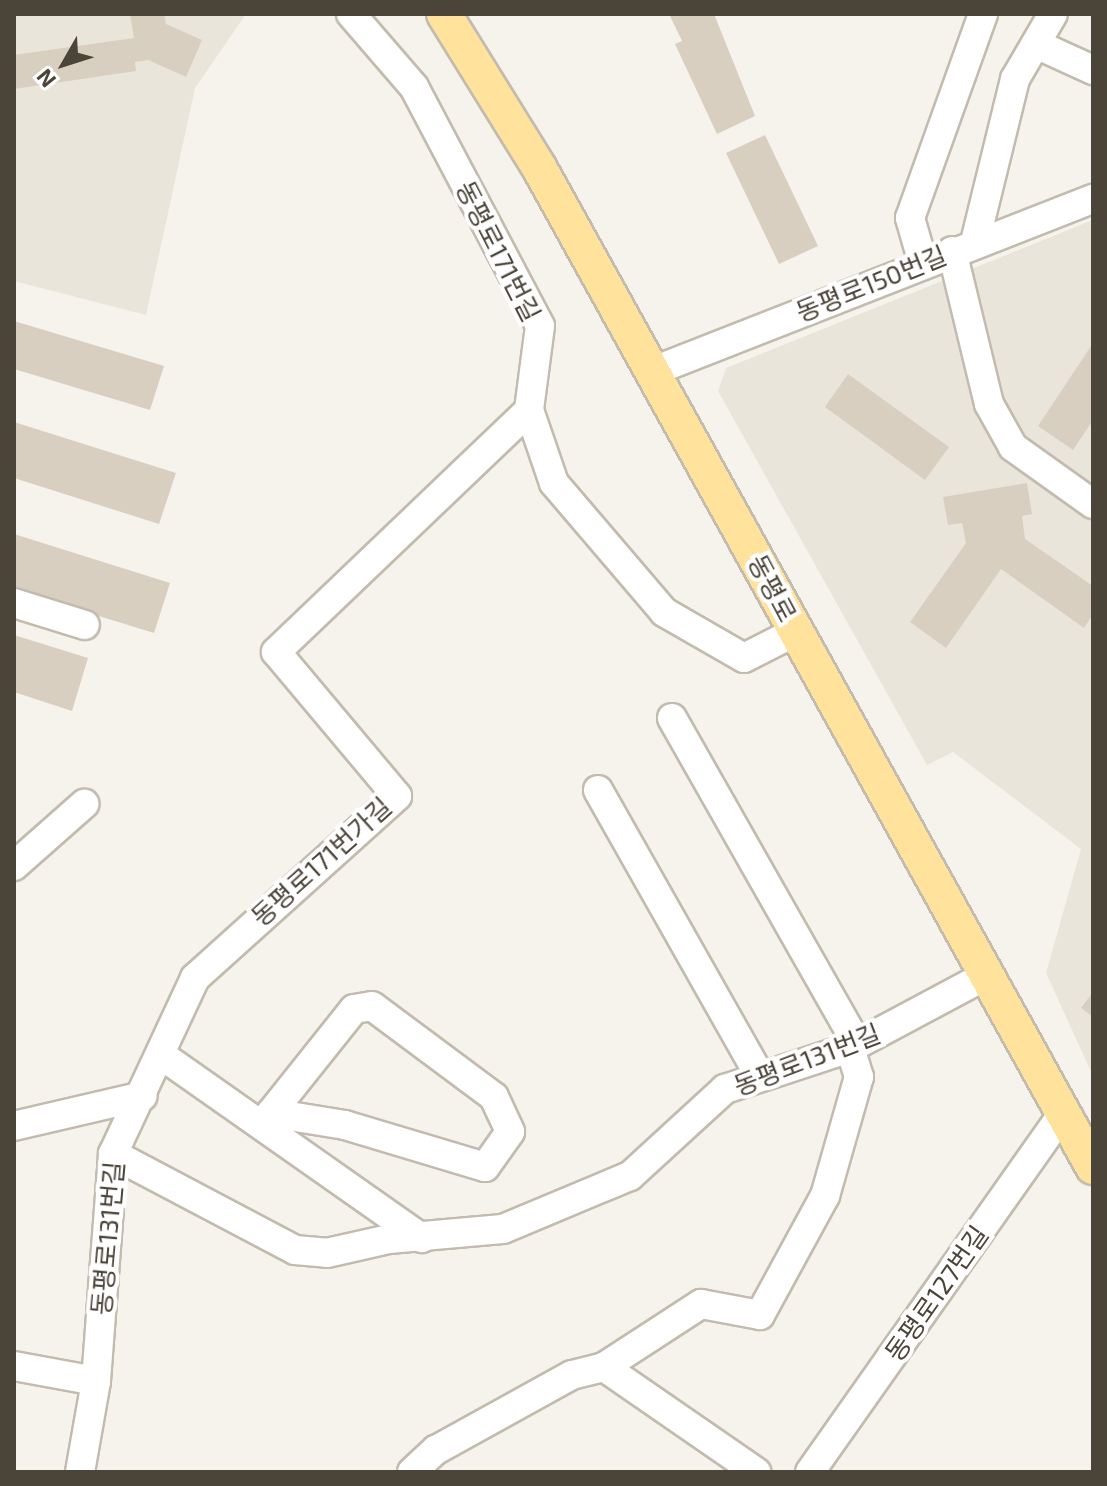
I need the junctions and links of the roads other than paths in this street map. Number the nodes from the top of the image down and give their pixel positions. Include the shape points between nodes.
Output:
1 (351, 14) edge
2 (444, 14) edge
3 (983, 14) edge
4 (1053, 14) edge
5 (1036, 44) junction
6 (1093, 70) edge
7 (1093, 199) edge
8 (964, 246) junction
9 (923, 263) junction
10 (651, 372) junction
11 (529, 410) junction
12 (1093, 504) edge
13 (14, 603) edge
14 (85, 625) dead end
15 (797, 631) junction
16 (672, 718) dead end
17 (598, 790) dead end
18 (84, 804) dead end
19 (14, 866) edge
20 (985, 976) junction
21 (854, 1046) junction
22 (164, 1057) junction
23 (759, 1074) junction
24 (143, 1096) junction
25 (1063, 1113) junction
26 (266, 1118) junction
27 (14, 1126) edge
28 (113, 1154) junction
29 (1093, 1167) edge
30 (422, 1238) junction
31 (14, 1366) edge
32 (604, 1367) junction
33 (96, 1381) junction
34 (80, 1472) edge
35 (412, 1472) edge
36 (756, 1472) edge
37 (810, 1472) edge

1 - 11 street, 동평로171번길 via 414,87 540,326
2 - 10 main road, 동평로
3 - 9 street via 910,218
4 - 5 street
5 - 6 street
5 - 8 street via 1015,79
7 - 8 street, 동평로150번길
8 - 9 street, 동평로150번길
8 - 12 street via 989,404 1013,447
9 - 10 street, 동평로150번길
10 - 15 main road, 동평로
11 - 15 street, 동평로171번길 via 554,483 664,612 744,658
11 - 22 street, 동평로171번가길 via 276,652 397,796 195,978
13 - 14 street
15 - 20 main road, 동평로
16 - 21 street
17 - 23 street
18 - 19 street
20 - 21 street, 동평로131번길
20 - 25 main road, 동평로
21 - 23 street, 동평로131번길
21 - 32 street via 859,1077 825,1196 760,1315 701,1304
22 - 24 street, 동평로171번가길
22 - 26 street
23 - 30 street, 동평로131번길 via 725,1089 630,1176 534,1221
24 - 27 street
24 - 28 street, 동평로131번길
25 - 29 main road, 동평로
25 - 37 street, 동평로127번길
26 - 26 street via 354,1009 372,1006 494,1097 510,1132 485,1167 345,1125
26 - 30 street
28 - 30 street, 동평로131번길 via 295,1250 327,1253
28 - 33 street, 동평로131번길
31 - 33 street
32 - 35 street via 572,1375 436,1450
32 - 36 street
33 - 34 street, 동평로131번길

